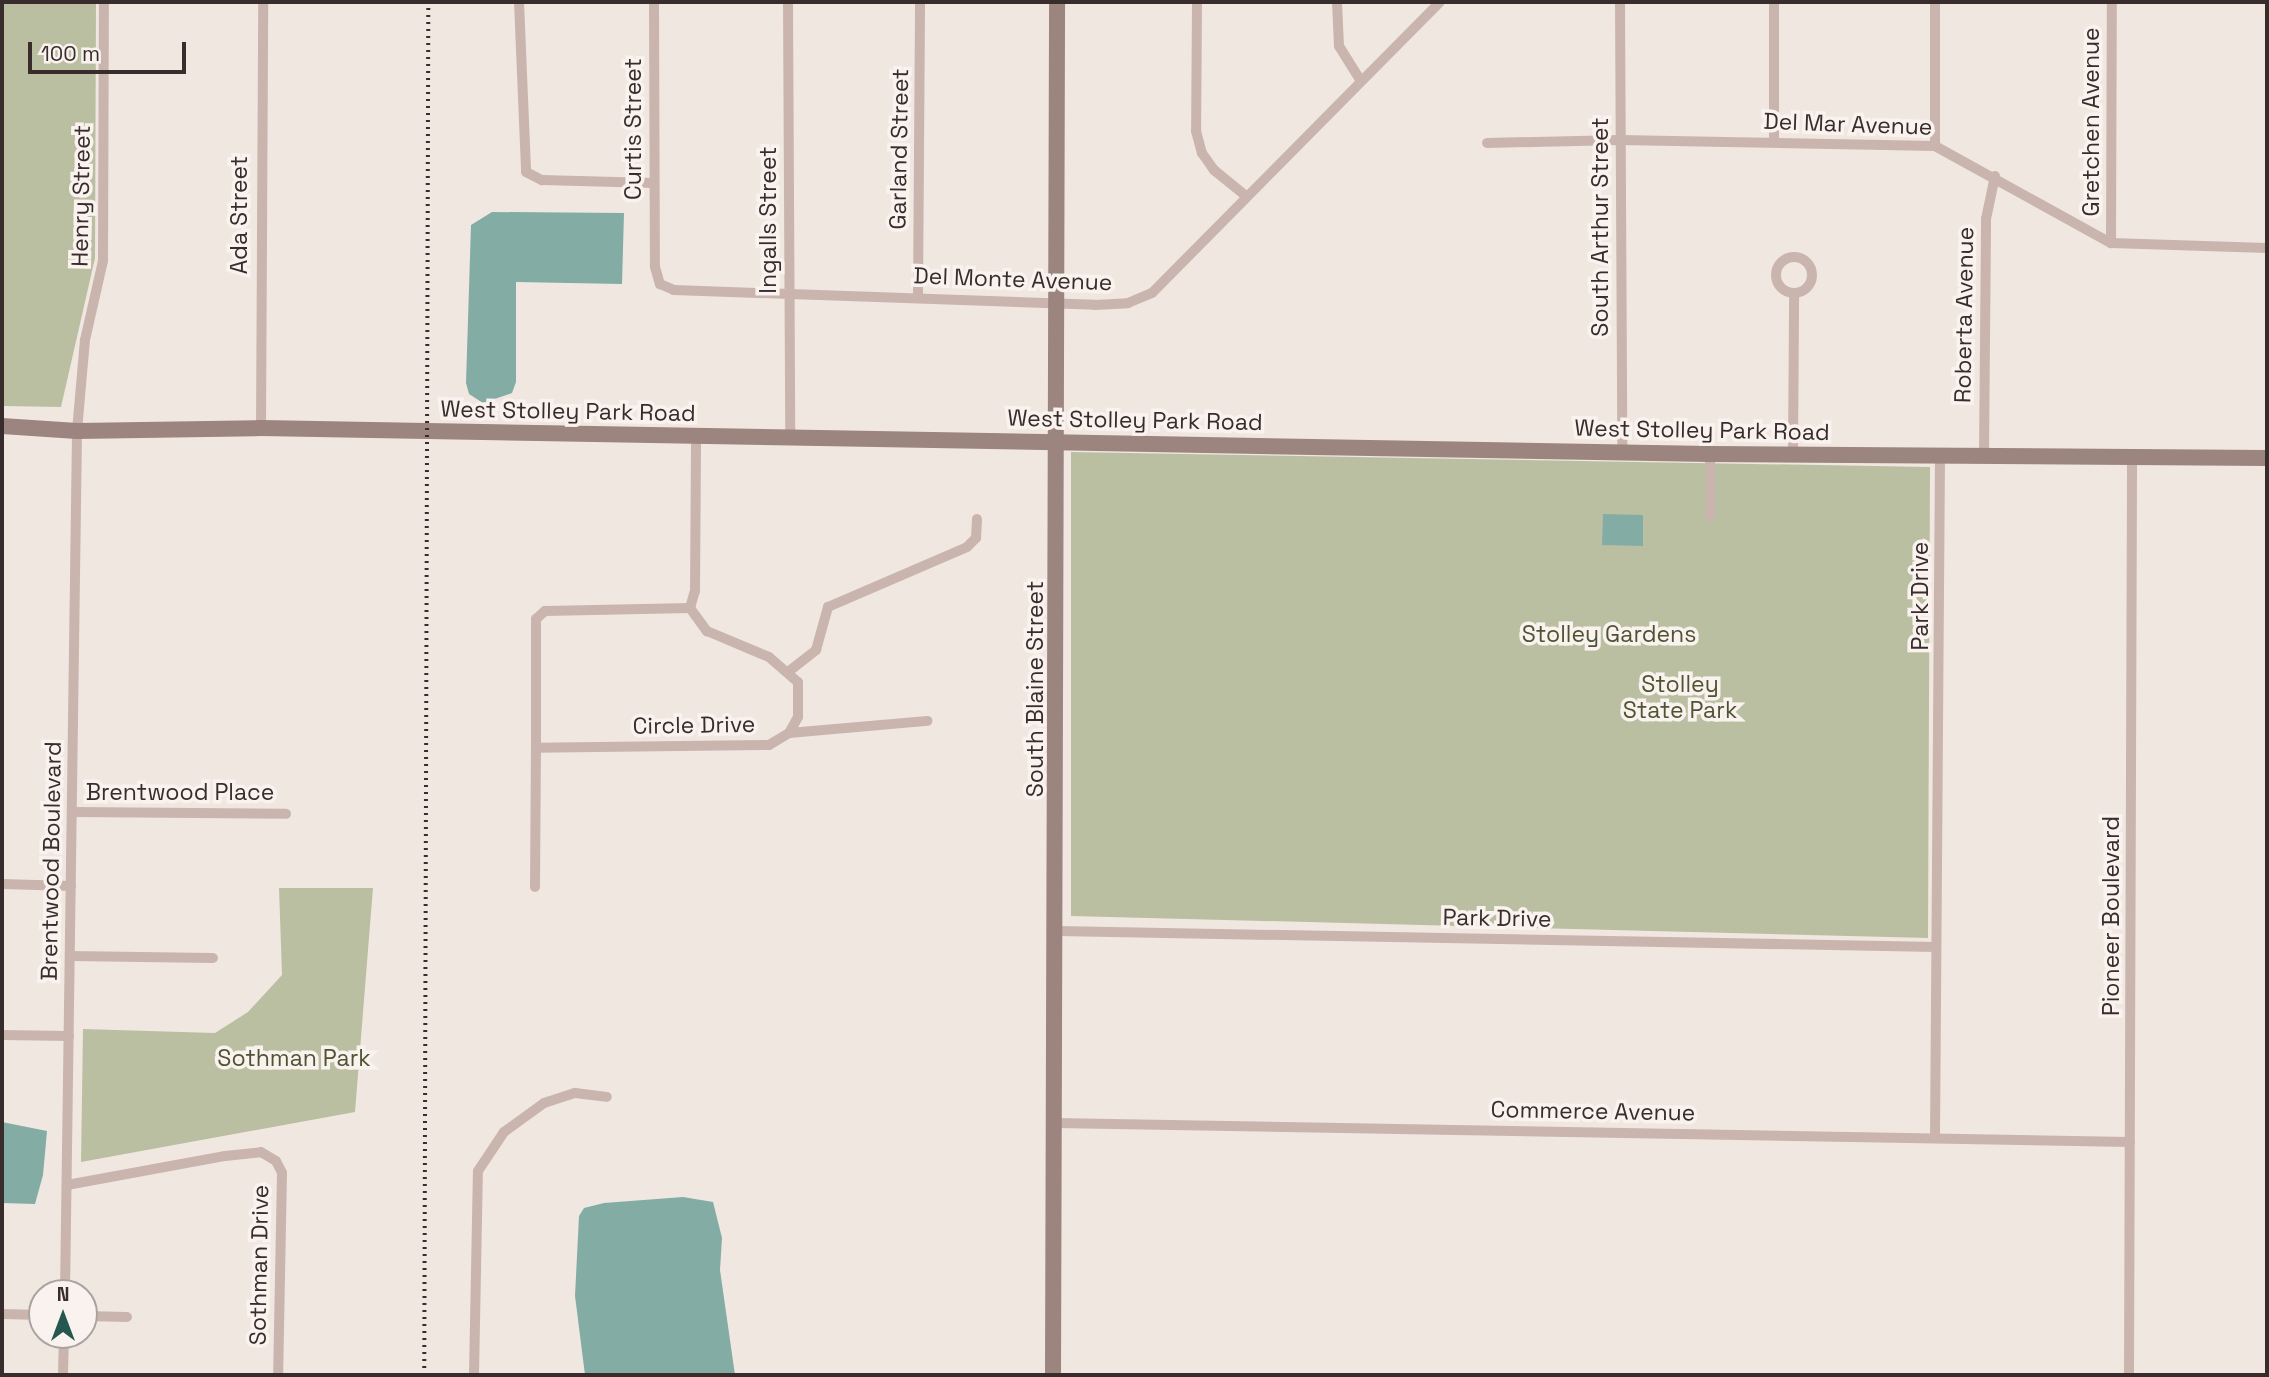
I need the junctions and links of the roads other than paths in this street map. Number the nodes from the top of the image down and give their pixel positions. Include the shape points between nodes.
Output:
1 (104, 2) edge
2 (263, 2) edge
3 (519, 2) edge
4 (654, 2) edge
5 (788, 2) edge
6 (920, 2) edge
7 (1057, 2) edge
8 (1197, 2) edge
9 (1337, 2) edge
10 (1440, 2) edge
11 (1620, 2) edge
12 (1774, 2) edge
13 (1935, 2) edge
14 (2112, 2) edge
15 (1360, 79) junction
16 (1620, 140) junction
17 (1774, 142) junction
18 (1487, 144) dead end
19 (1935, 146) junction
20 (1995, 176) junction
21 (654, 183) junction
22 (1246, 196) junction
23 (2112, 243) junction
24 (2267, 248) edge
25 (655, 256) joint
26 (790, 292) junction
27 (1794, 293) dead end
28 (918, 296) junction
29 (1057, 301) junction
30 (2, 426) edge
31 (261, 428) junction
32 (77, 430) junction
33 (696, 436) junction
34 (790, 438) junction
35 (1057, 442) junction
36 (1622, 452) junction
37 (1710, 454) junction
38 (1793, 455) junction
39 (1940, 455) junction
40 (1984, 455) junction
41 (2132, 456) junction
42 (2267, 458) edge
43 (1710, 517) dead end
44 (976, 519) dead end
45 (690, 608) junction
46 (788, 672) junction
47 (927, 721) dead end
48 (789, 733) junction
49 (536, 748) junction
50 (73, 812) junction
51 (286, 814) dead end
52 (2, 884) edge
53 (71, 886) junction
54 (535, 887) dead end
55 (1058, 932) junction
56 (1936, 947) junction
57 (70, 956) junction
58 (213, 958) dead end
59 (2, 1035) edge
60 (69, 1036) junction
61 (607, 1097) dead end
62 (1055, 1123) junction
63 (1935, 1138) junction
64 (2130, 1142) junction
65 (67, 1185) junction
66 (65, 1279) edge
67 (2, 1314) edge
68 (28, 1315) edge
69 (98, 1316) edge
70 (127, 1317) dead end
71 (64, 1349) edge
72 (63, 1375) edge
73 (278, 1375) edge
74 (474, 1375) edge
75 (1054, 1375) edge
76 (2129, 1375) edge

1 - 32 street, Henry Street via 103,261 85,340
2 - 31 street, Ada Street
3 - 21 street via 526,172 542,180
4 - 21 street, Curtis Street
5 - 26 street, Ingalls Street
6 - 28 street, Garland Street
7 - 29 main road, South Blaine Street
8 - 22 street via 1196,131 1202,153 1214,170
9 - 15 street via 1339,46
10 - 15 street, Del Monte Avenue
11 - 16 street, South Arthur Street
12 - 17 street
13 - 19 street
14 - 23 street, Gretchen Avenue
15 - 22 street, Del Monte Avenue
16 - 17 street, Del Mar Avenue
16 - 18 street, Del Mar Avenue
16 - 36 street, South Arthur Street
17 - 19 street, Del Mar Avenue
19 - 20 street, Del Mar Avenue
20 - 23 street, Del Mar Avenue
20 - 40 street, Roberta Avenue via 1986,219
21 - 25 street, Curtis Street
22 - 29 street, Del Monte Avenue via 1152,293 1128,303
23 - 24 street, Del Mar Avenue
25 - 26 street, Del Monte Avenue via 660,284 674,290
26 - 28 street, Del Monte Avenue
26 - 34 street, Ingalls Street
27 - 38 street
28 - 29 street, Del Monte Avenue
29 - 35 main road, South Blaine Street
30 - 32 main road, West Stolley Park Road
31 - 32 main road, West Stolley Park Road
31 - 33 main road, West Stolley Park Road
32 - 50 street, Brentwood Boulevard
33 - 34 main road, West Stolley Park Road
33 - 45 street via 695,591
34 - 35 main road, West Stolley Park Road
35 - 36 main road, West Stolley Park Road
35 - 55 main road, South Blaine Street
36 - 37 main road, West Stolley Park Road
37 - 38 main road, West Stolley Park Road
37 - 43 street
38 - 39 main road, West Stolley Park Road
39 - 40 main road, West Stolley Park Road
39 - 56 street, Park Drive
40 - 41 main road, West Stolley Park Road
41 - 42 main road, West Stolley Park Road
41 - 64 street, Pioneer Boulevard
44 - 46 street via 976,538 967,547 828,607 816,650
45 - 46 street via 708,631 769,657
45 - 49 street via 545,611 536,619
46 - 48 street, Circle Drive via 798,682 801,699
47 - 48 street
48 - 49 street, Circle Drive via 769,745
49 - 54 street
50 - 51 street, Brentwood Place
50 - 53 street, Brentwood Boulevard
52 - 53 street
53 - 57 street, Brentwood Boulevard
55 - 56 street, Park Drive
55 - 62 main road, South Blaine Street
56 - 63 street, Park Drive
57 - 58 street
57 - 60 street, Brentwood Boulevard
59 - 60 street
60 - 65 street, Brentwood Boulevard
61 - 74 street via 575,1094 544,1103 503,1132 478,1171
62 - 63 street, Commerce Avenue
62 - 75 main road, South Blaine Street
63 - 64 street, Commerce Avenue
64 - 76 street, Pioneer Boulevard
65 - 66 street, Brentwood Boulevard
65 - 73 street, Sothman Drive via 225,1156 261,1152 276,1161 282,1173
67 - 68 street
69 - 70 street
71 - 72 street

